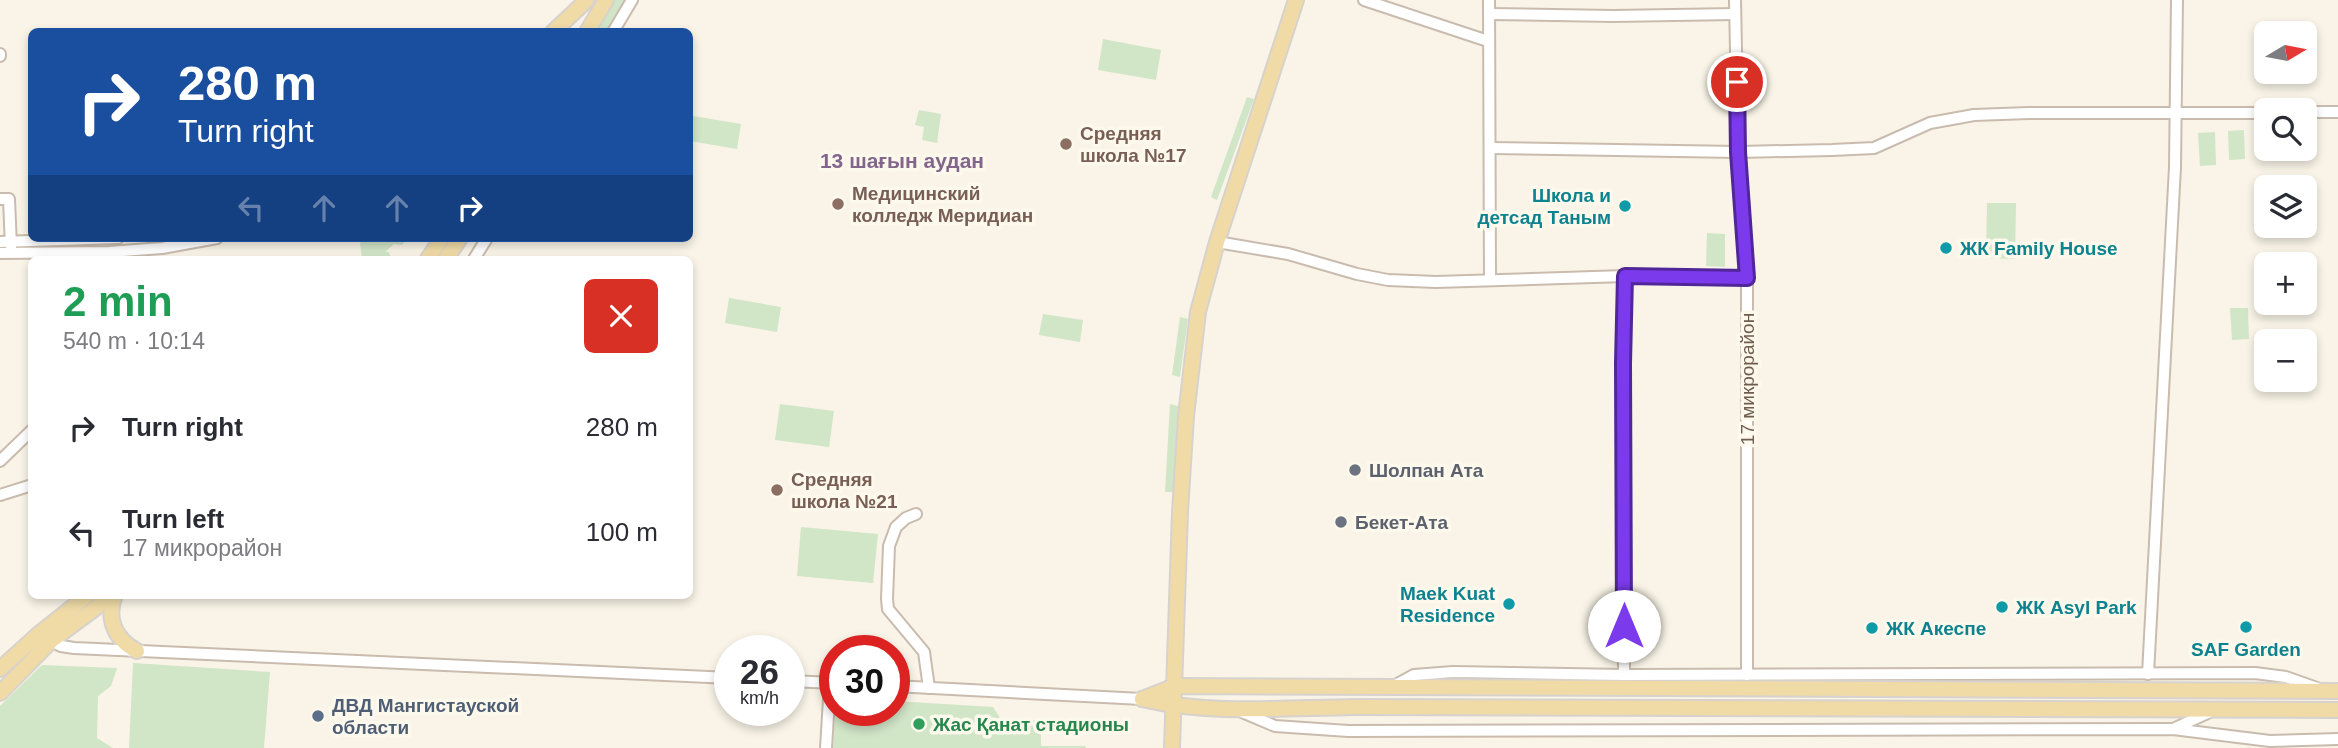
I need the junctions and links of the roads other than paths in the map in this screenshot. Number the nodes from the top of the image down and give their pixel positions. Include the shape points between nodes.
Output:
1 (606, 0) edge
2 (632, 0) edge
3 (1296, 0) edge
4 (1364, 0) edge
5 (1489, 0) edge
6 (1735, 0) edge
7 (2177, 0) edge
8 (586, 1) edge
9 (1489, 14) junction
10 (1735, 14) junction
11 (557, 28) edge
12 (569, 28) edge
13 (589, 28) edge
14 (615, 28) edge
15 (1488, 41) junction
16 (2317, 112) edge
17 (2338, 112) edge
18 (2254, 113) edge
19 (2176, 114) junction
20 (1489, 148) junction
21 (1738, 152) junction
22 (0, 199) edge
23 (68, 242) edge
24 (194, 242) edge
25 (1217, 242) junction
26 (5, 247) edge
27 (162, 248) junction
28 (128, 250) junction
29 (135, 256) edge
30 (149, 256) edge
31 (1625, 276) junction
32 (1747, 278) junction
33 (1490, 280) junction
34 (28, 434) edge
35 (0, 461) edge
36 (28, 486) edge
37 (0, 495) edge
38 (916, 514) dead end
39 (84, 599) edge
40 (107, 599) edge
41 (113, 599) edge
42 (45, 637) junction
43 (137, 651) junction
44 (0, 668) edge
45 (2148, 674) junction
46 (1624, 675) junction
47 (1747, 675) junction
48 (714, 677) edge
49 (1175, 686) junction
50 (910, 687) edge
51 (929, 688) junction
52 (1389, 689) junction
53 (1807, 690) junction
54 (2332, 691) edge
55 (0, 693) edge
56 (1142, 699) junction
57 (1174, 707) junction
58 (1808, 708) junction
59 (1236, 709) junction
60 (2146, 709) junction
61 (2214, 710) junction
62 (2338, 710) edge
63 (828, 726) edge
64 (2146, 729) junction
65 (2173, 729) junction
66 (2338, 739) edge
67 (826, 748) edge
68 (1172, 748) edge

1 - 13 main road
2 - 14 street
3 - 25 main road
4 - 15 street
5 - 9 street
6 - 10 street, 17 микрорайон
7 - 19 street
8 - 11 main road
8 - 12 main road
9 - 10 street
9 - 15 street
10 - 21 street, 17 микрорайон
15 - 20 street
16 - 17 street
18 - 19 street
19 - 21 street via 1974,115 1930,123 1874,148
19 - 45 street
20 - 21 street
20 - 33 street
21 - 32 street, 17 микрорайон
22 - 26 street via 9,199
23 - 26 street
24 - 27 street
25 - 33 street via 1288,254 1388,280
25 - 49 main road via 1198,312 1186,416
26 - 28 street
27 - 28 street
27 - 30 street
28 - 29 street
31 - 32 street
31 - 33 street
31 - 46 street
32 - 47 street, 17 микрорайон
34 - 35 street
36 - 37 street
38 - 51 street via 896,527 889,546 887,598 888,609 923,652
39 - 42 main road
40 - 42 main road
41 - 43 main road via 111,625
42 - 43 street via 74,648
42 - 44 main road
42 - 55 main road
43 - 48 street
45 - 47 street
45 - 54 street via 2255,673
46 - 47 street
46 - 52 street via 1454,672 1414,675
49 - 52 main road
49 - 56 main road
49 - 57 main road
50 - 51 street
51 - 56 street
52 - 53 main road
53 - 54 main road
53 - 58 main road
56 - 57 main road
57 - 59 main road
57 - 68 main road
58 - 59 main road
58 - 60 main road
59 - 64 street via 1275,726 1348,731
60 - 61 main road
60 - 64 street
61 - 62 main road
61 - 65 street
63 - 67 street
64 - 65 street
65 - 66 street via 2270,741

